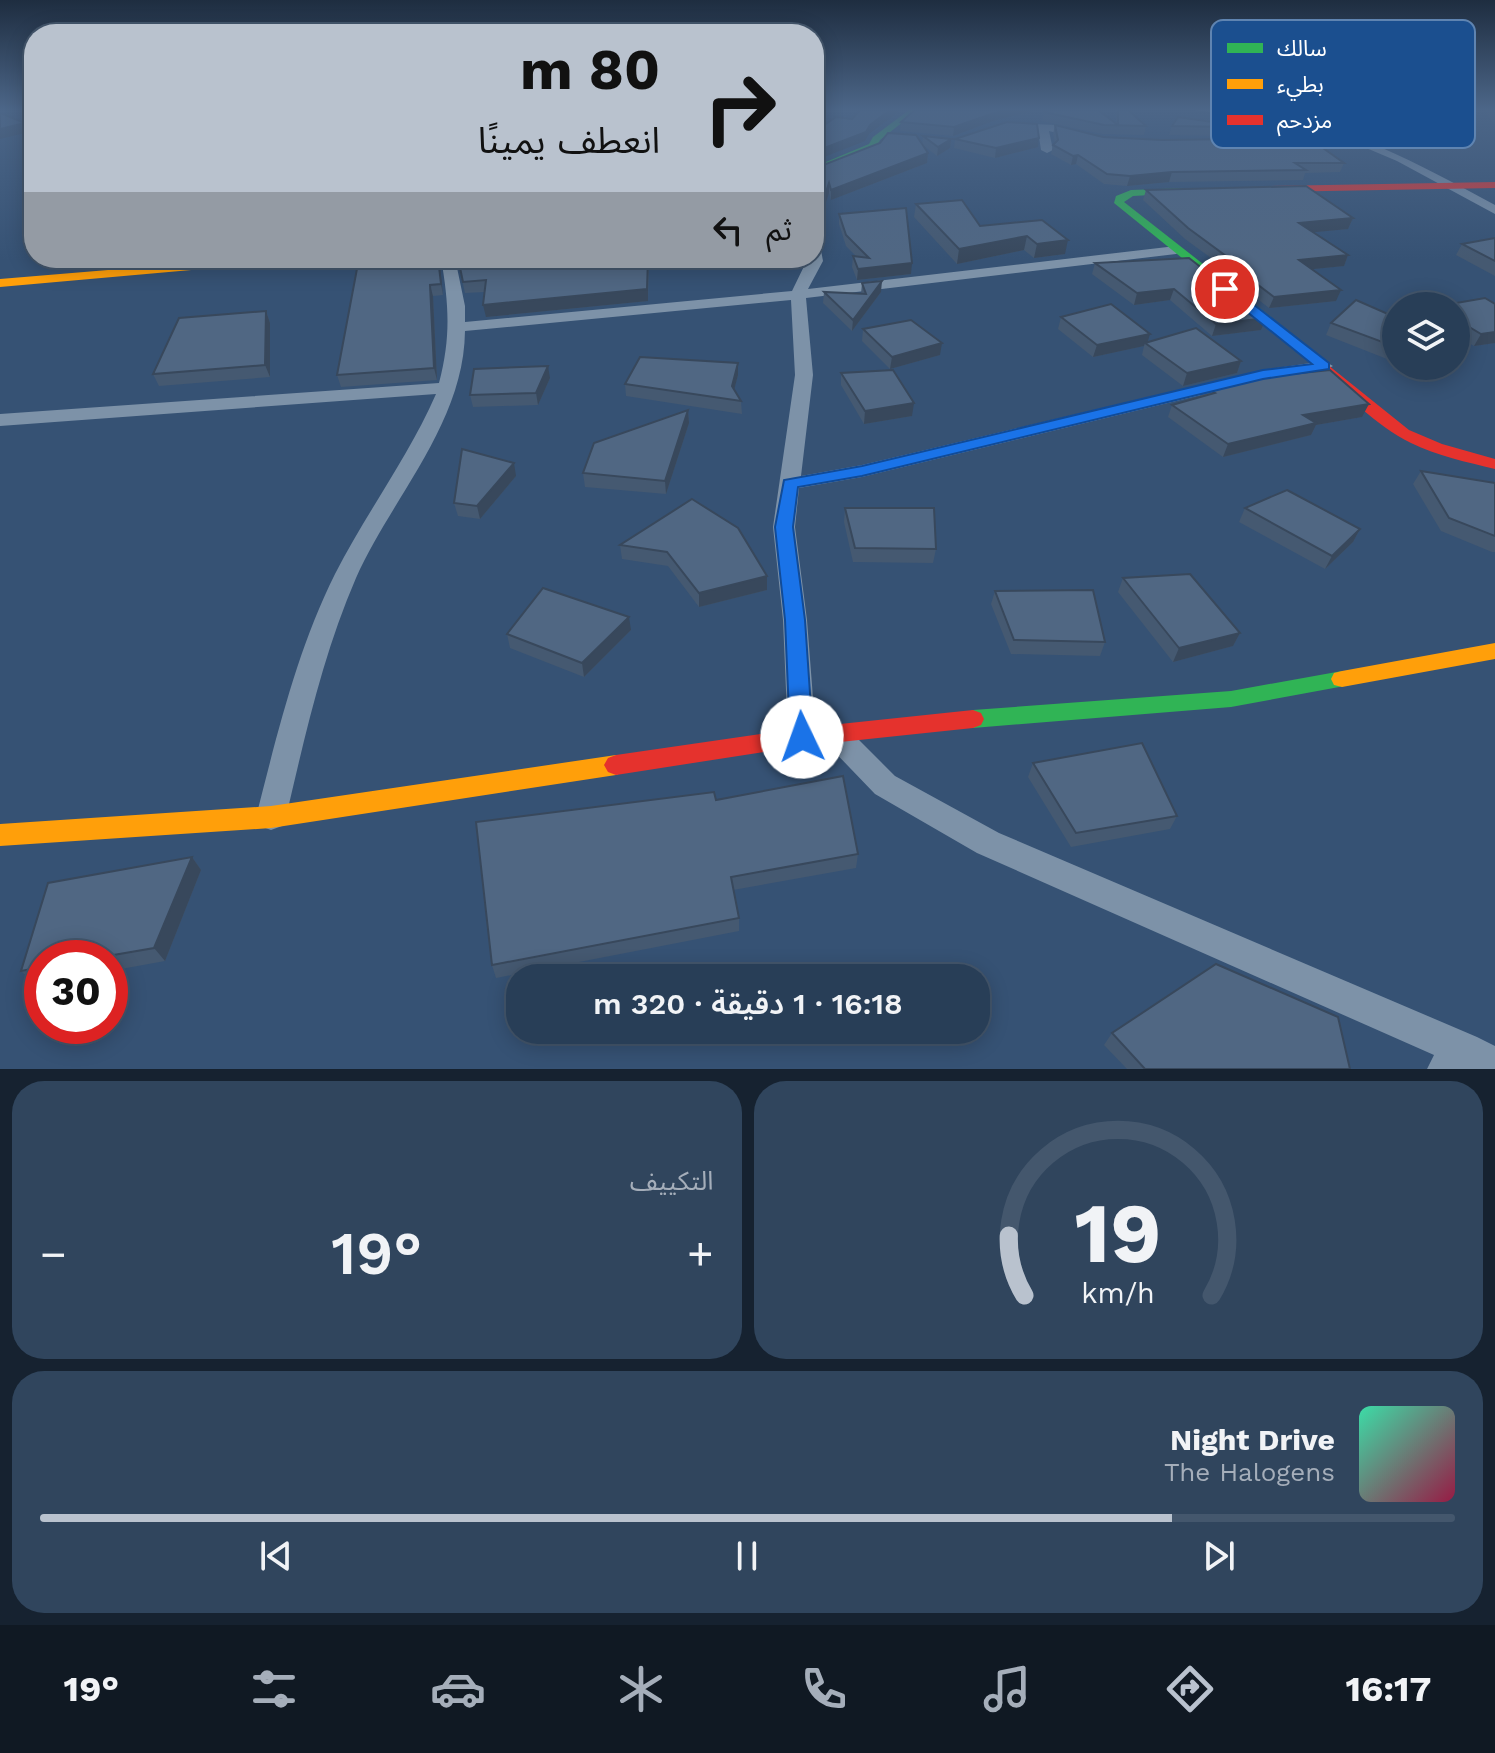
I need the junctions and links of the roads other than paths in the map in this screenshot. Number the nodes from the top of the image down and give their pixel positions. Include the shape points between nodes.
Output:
1 (1399, 160) edge
2 (1495, 185) edge
3 (1453, 188) junction
4 (1206, 189) edge
5 (1249, 189) edge
6 (1495, 210) edge
7 (1176, 250) junction
8 (75, 268) edge
9 (176, 268) edge
10 (450, 268) edge
11 (812, 268) edge
12 (0, 274) edge
13 (0, 283) edge
14 (798, 294) junction
15 (460, 327) junction
16 (1324, 366) junction
17 (448, 388) junction
18 (0, 420) edge
19 (1495, 464) edge
20 (790, 484) junction
21 (1495, 651) edge
22 (835, 734) junction
23 (802, 737) junction
24 (271, 817) junction
25 (0, 835) edge
26 (1468, 1062) edge

1 - 3 street
2 - 3 street
3 - 5 street
3 - 6 street
4 - 7 street via 1120,198 1124,209
7 - 14 street
7 - 16 street
8 - 12 street
9 - 13 street
10 - 15 street
11 - 14 street
14 - 15 street
14 - 20 street via 804,375
15 - 17 street
16 - 19 street via 1414,439
16 - 20 street via 1263,375
17 - 18 street
17 - 24 street via 438,415 344,578 294,725
20 - 23 street via 784,527
21 - 22 street via 1231,699
22 - 23 street
22 - 26 street via 885,785 988,843
23 - 24 street
24 - 25 street

